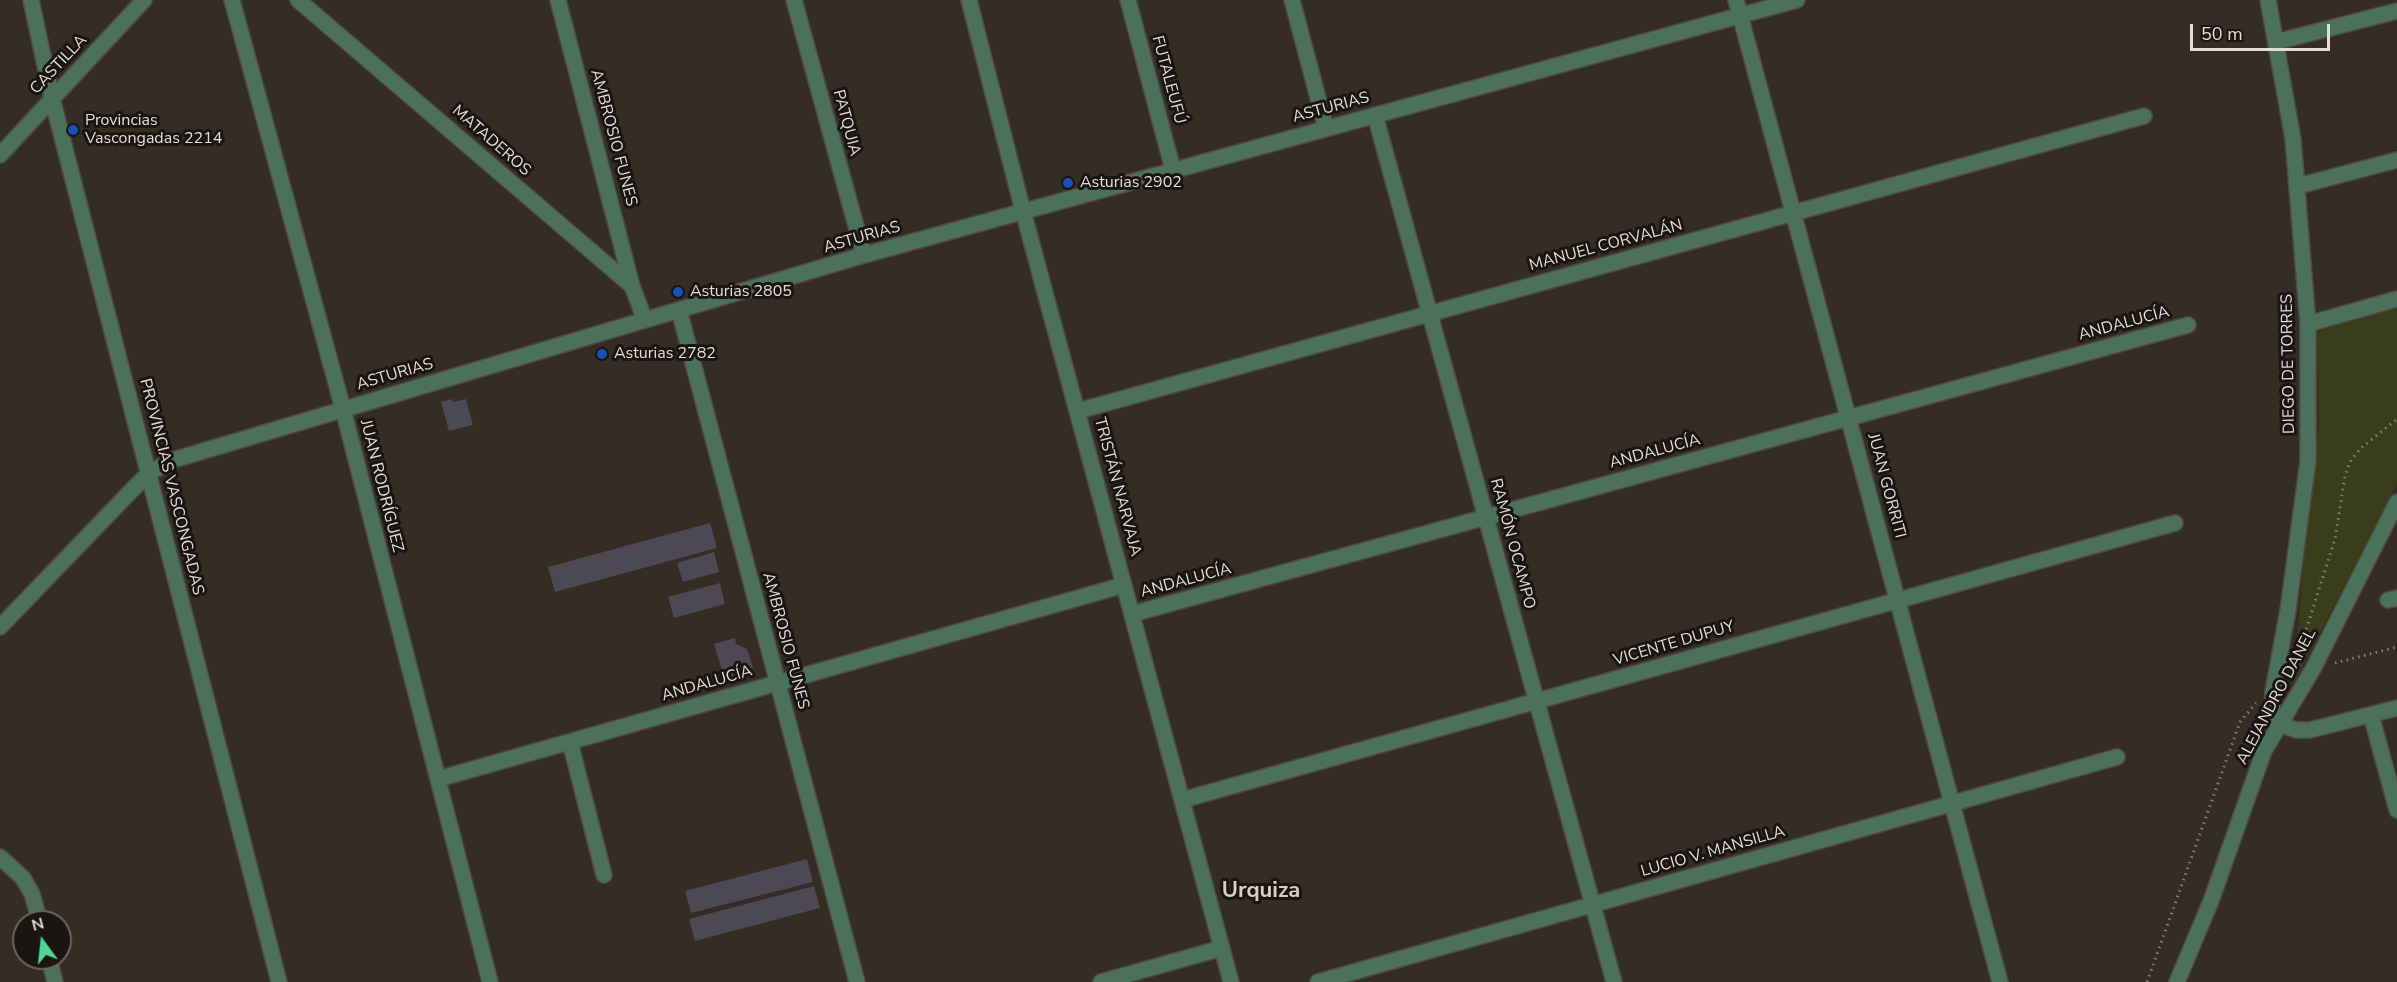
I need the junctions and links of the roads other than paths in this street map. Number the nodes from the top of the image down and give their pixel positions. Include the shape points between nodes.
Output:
1 (31, 0) edge
2 (144, 0) edge
3 (232, 0) edge
4 (298, 0) edge
5 (558, 0) edge
6 (794, 0) edge
7 (969, 0) edge
8 (1128, 0) edge
9 (1292, 0) edge
10 (1736, 0) edge
11 (1797, 0) edge
12 (2268, 0) edge
13 (2397, 11) edge
14 (1741, 16) junction
15 (2276, 42) junction
16 (52, 98) junction
17 (1375, 115) junction
18 (2144, 116) dead end
19 (1326, 128) junction
20 (0, 154) edge
21 (2397, 160) edge
22 (1173, 170) junction
23 (2298, 186) junction
24 (1023, 211) junction
25 (1794, 214) junction
26 (864, 255) junction
27 (632, 286) junction
28 (2397, 299) edge
29 (679, 310) junction
30 (1430, 312) junction
31 (645, 320) junction
32 (2308, 324) junction
33 (2188, 325) dead end
34 (343, 410) junction
35 (1078, 411) junction
36 (1849, 418) junction
37 (149, 473) junction
38 (2396, 507) edge
39 (1486, 517) junction
40 (2175, 523) dead end
41 (1124, 585) junction
42 (1897, 600) junction
43 (1132, 614) junction
44 (0, 627) edge
45 (778, 682) junction
46 (1537, 701) junction
47 (2397, 708) edge
48 (2371, 715) junction
49 (2279, 724) junction
50 (570, 742) junction
51 (2117, 758) dead end
52 (438, 779) junction
53 (1182, 800) junction
54 (1952, 804) junction
55 (2397, 810) edge
56 (0, 857) edge
57 (604, 875) dead end
58 (1593, 905) junction
59 (36, 910) edge
60 (1222, 948) junction
61 (279, 982) edge
62 (490, 982) edge
63 (857, 982) edge
64 (1101, 982) edge
65 (1231, 982) edge
66 (1318, 982) edge
67 (1614, 982) edge
68 (2000, 982) edge
69 (2177, 982) edge

1 - 16 street, PROVINCIAS VASCONGADAS
2 - 16 street, CASTILLA
3 - 34 street, JUAN RODRÍGUEZ
4 - 27 street, MATADEROS
5 - 27 street, AMBROSIO FUNES
6 - 26 street, PATQUIA
7 - 24 street, TRISTÁN NARVAJA
8 - 22 street, FUTALEUFÚ
9 - 19 street
10 - 14 street, JUAN GORRITI
11 - 14 street, ASTURIAS
12 - 15 street, DIEGO DE TORRES
13 - 15 street
14 - 17 street, ASTURIAS
14 - 25 street, JUAN GORRITI
15 - 23 street, DIEGO DE TORRES
16 - 20 street, CASTILLA
16 - 37 street, PROVINCIAS VASCONGADAS
17 - 19 street, ASTURIAS
17 - 30 street, RAMÓN OCAMPO
18 - 25 street, MANUEL CORVALÁN
19 - 22 street, ASTURIAS
21 - 23 street
22 - 24 street, ASTURIAS
23 - 32 street, DIEGO DE TORRES
24 - 26 street, ASTURIAS
24 - 35 street, TRISTÁN NARVAJA
25 - 30 street, MANUEL CORVALÁN
25 - 36 street, JUAN GORRITI
26 - 29 street, ASTURIAS
27 - 31 street, MATADEROS
28 - 32 street
29 - 31 street, ASTURIAS
29 - 45 street, AMBROSIO FUNES
30 - 35 street, MANUEL CORVALÁN
30 - 39 street, RAMÓN OCAMPO
31 - 34 street, ASTURIAS
32 - 49 street, DIEGO DE TORRES via 2308,461 2271,707
33 - 36 street, ANDALUCÍA
34 - 37 street, ASTURIAS via 173,460
34 - 52 street, JUAN RODRÍGUEZ
35 - 41 street, TRISTÁN NARVAJA
36 - 39 street, ANDALUCÍA
36 - 42 street, JUAN GORRITI
37 - 44 street, ASTURIAS
37 - 61 street, PROVINCIAS VASCONGADAS
38 - 49 street, ALEJANDRO DANEL via 2313,669
39 - 43 street, ANDALUCÍA
39 - 46 street, RAMÓN OCAMPO
40 - 42 street, VICENTE DUPUY
41 - 43 street, TRISTÁN NARVAJA
41 - 45 street, ANDALUCÍA
42 - 46 street, VICENTE DUPUY
42 - 54 street, JUAN GORRITI
43 - 53 street, TRISTÁN NARVAJA
45 - 50 street, ANDALUCÍA
45 - 63 street, AMBROSIO FUNES
46 - 53 street, VICENTE DUPUY
46 - 58 street, RAMÓN OCAMPO
47 - 48 street
48 - 49 street via 2310,730
48 - 55 street
49 - 69 street, ALEJANDRO DANEL via 2257,768 2211,901
50 - 52 street, ANDALUCÍA
50 - 57 street
51 - 54 street, LUCIO V. MANSILLA
52 - 62 street, JUAN RODRÍGUEZ
53 - 60 street, TRISTÁN NARVAJA
54 - 58 street, LUCIO V. MANSILLA
54 - 68 street, JUAN GORRITI
56 - 59 street via 23,878
58 - 66 street, LUCIO V. MANSILLA
58 - 67 street, RAMÓN OCAMPO
60 - 64 street
60 - 65 street, TRISTÁN NARVAJA

